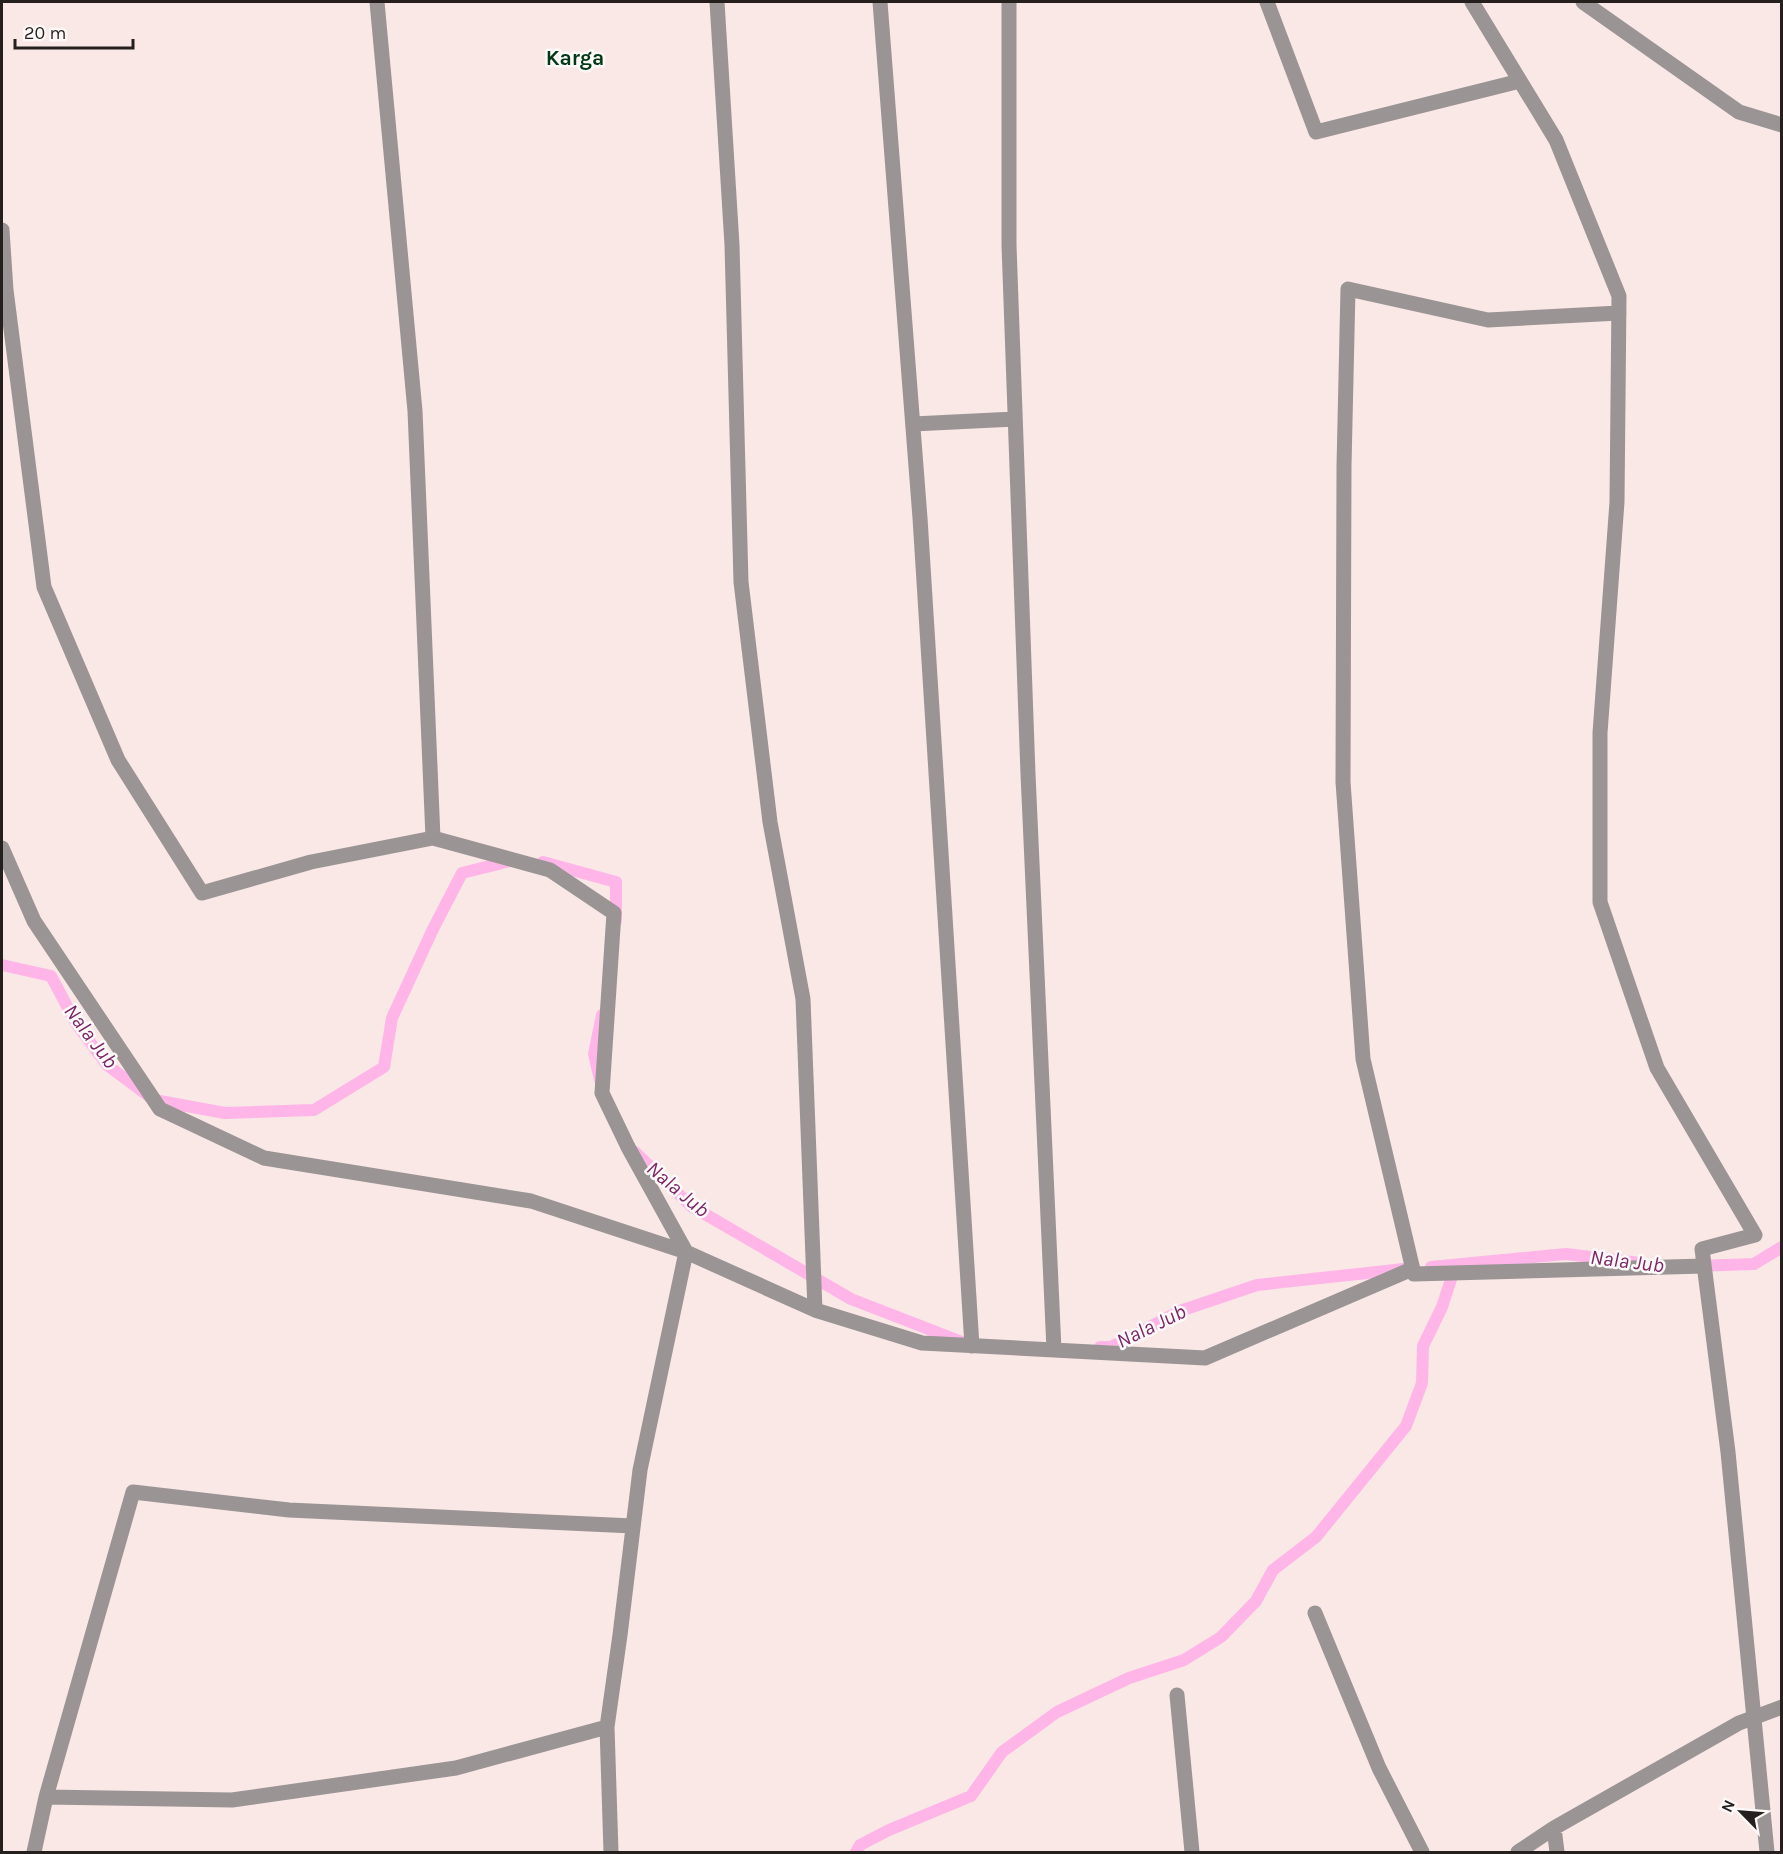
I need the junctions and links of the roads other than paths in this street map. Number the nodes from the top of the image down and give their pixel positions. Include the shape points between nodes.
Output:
1 (377, 2) edge
2 (717, 2) edge
3 (880, 2) edge
4 (1009, 2) edge
5 (1267, 2) edge
6 (1472, 2) edge
7 (1583, 2) edge
8 (1520, 81) junction
9 (1782, 125) edge
10 (2, 230) edge
11 (1619, 313) junction
12 (1015, 419) junction
13 (913, 424) junction
14 (433, 838) junction
15 (2, 848) edge
16 (686, 1252) junction
17 (1704, 1266) junction
18 (1412, 1269) junction
19 (815, 1310) junction
20 (972, 1346) junction
21 (1054, 1350) junction
22 (633, 1526) junction
23 (1315, 1613) dead end
24 (1177, 1695) dead end
25 (1782, 1707) edge
26 (1753, 1718) junction
27 (607, 1727) junction
28 (46, 1797) junction
29 (1554, 1828) junction
30 (34, 1852) edge
31 (611, 1852) edge
32 (1192, 1852) edge
33 (1422, 1852) edge
34 (1518, 1852) edge
35 (1557, 1852) edge
36 (1767, 1852) edge

1 - 14 street via 415,411
2 - 19 street via 732,245 741,582 770,822 803,999
3 - 13 street
4 - 12 street via 1009,245
5 - 8 street via 1316,132
6 - 8 street
7 - 9 street via 1739,112
8 - 11 street via 1556,140 1620,296
10 - 14 street via 6,290 44,587 118,760 202,893 311,862
11 - 17 street via 1617,502 1600,733 1600,902 1658,1068 1755,1235 1702,1250
11 - 18 street via 1488,320 1348,290 1344,794 1363,1059
12 - 13 street
12 - 21 street
13 - 20 street
14 - 16 street via 550,870 614,913 602,1093
15 - 16 street via 34,921 160,1109 264,1158 531,1201
16 - 19 street
16 - 22 street via 640,1470
17 - 18 street via 1414,1274
17 - 26 street via 1728,1452
18 - 21 street via 1205,1358
19 - 20 street via 922,1343
20 - 21 street
22 - 27 street
22 - 28 street via 289,1510 133,1492
23 - 33 street via 1379,1768
24 - 32 street
25 - 26 street
26 - 29 street
26 - 36 street
27 - 28 street via 456,1768 232,1800
27 - 31 street
28 - 30 street
29 - 34 street
29 - 35 street

